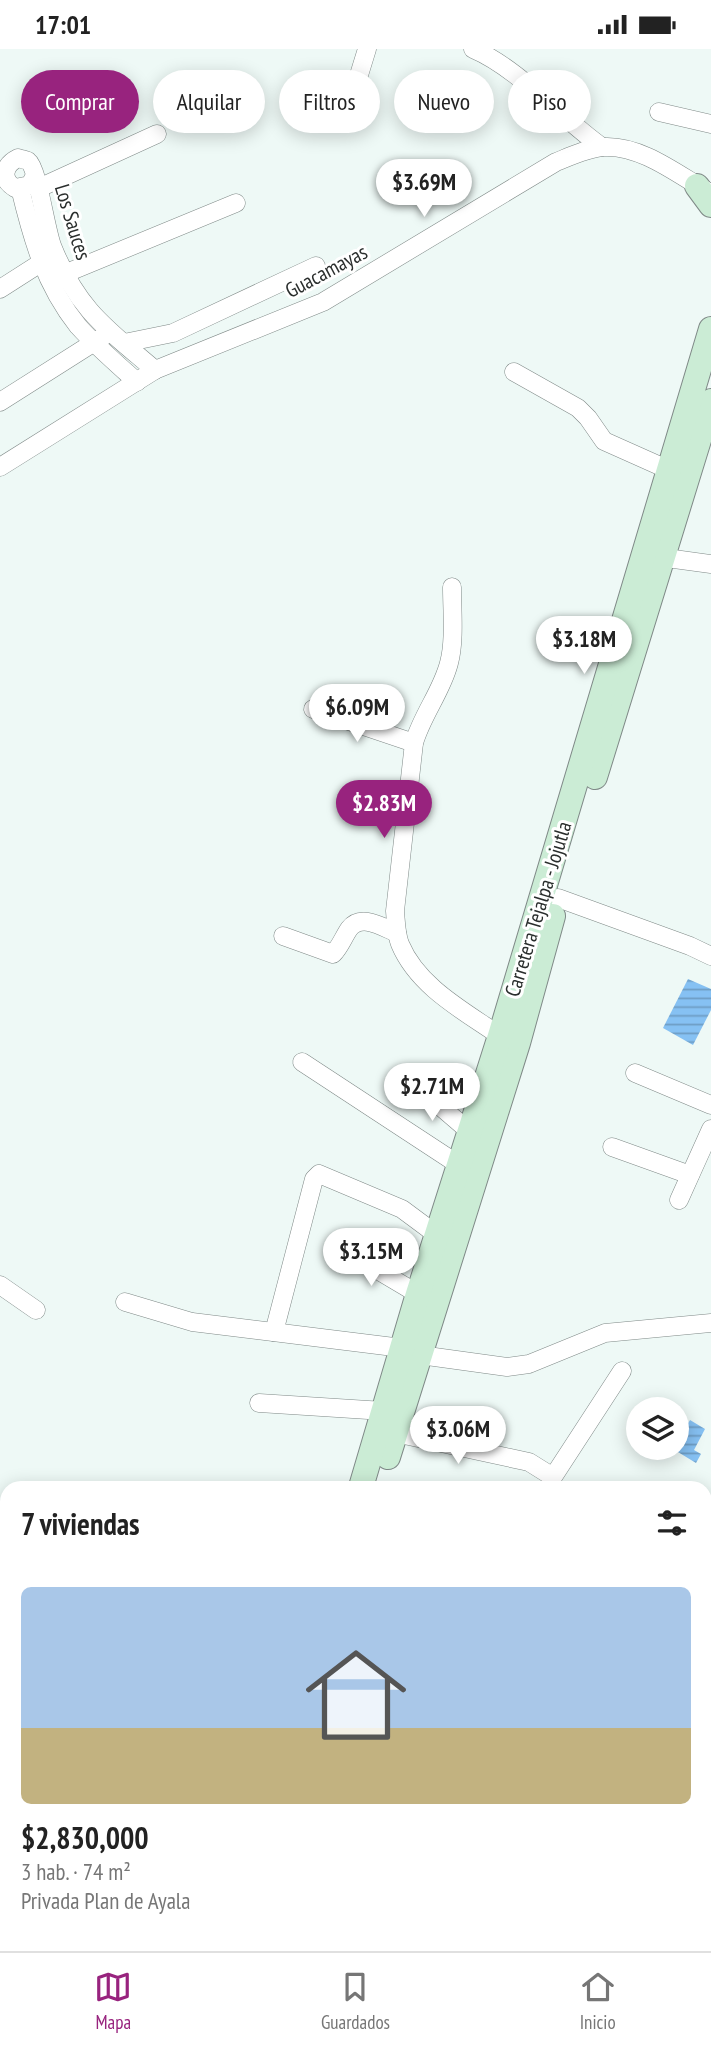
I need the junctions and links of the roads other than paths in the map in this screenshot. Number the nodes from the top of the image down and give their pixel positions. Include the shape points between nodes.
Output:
1 (367, 49) edge
2 (473, 49) edge
3 (361, 70) edge
4 (659, 112) dead end
5 (711, 124) edge
6 (157, 134) dead end
7 (602, 147) junction
8 (15, 175) edge
9 (706, 195) edge
10 (236, 202) dead end
11 (48, 259) junction
12 (316, 266) dead end
13 (64, 274) junction
14 (0, 289) edge
15 (711, 329) edge
16 (109, 339) junction
17 (155, 370) junction
18 (514, 372) dead end
19 (137, 382) junction
20 (711, 401) edge
21 (0, 402) edge
22 (0, 467) edge
23 (669, 470) junction
24 (652, 556) junction
25 (711, 564) edge
26 (452, 587) dead end
27 (313, 709) dead end
28 (414, 743) junction
29 (558, 898) junction
30 (397, 933) junction
31 (284, 936) dead end
32 (710, 954) edge
33 (500, 1036) junction
34 (302, 1062) dead end
35 (635, 1073) dead end
36 (421, 1089) dead end
37 (711, 1105) edge
38 (711, 1129) edge
39 (612, 1147) dead end
40 (469, 1149) junction
41 (690, 1175) junction
42 (679, 1200) dead end
43 (437, 1235) junction
44 (342, 1249) dead end
45 (0, 1285) edge
46 (418, 1294) junction
47 (125, 1303) dead end
48 (36, 1310) dead end
49 (711, 1323) edge
50 (274, 1332) junction
51 (411, 1352) junction
52 (622, 1371) dead end
53 (259, 1403) dead end
54 (384, 1411) junction
55 (395, 1433) junction
56 (363, 1481) edge
57 (380, 1481) edge
58 (554, 1481) edge
59 (556, 1481) edge

1 - 3 street
2 - 7 street via 497,62
4 - 5 street
6 - 8 street
7 - 9 street, Guacamayas via 644,155
7 - 17 street, Guacamayas via 556,162 323,302
8 - 11 street, Los Sauces
10 - 13 street
11 - 13 street, Los Sauces
11 - 14 street
11 - 16 street, Los Sauces via 65,308
12 - 16 street via 173,333
13 - 16 street, Los Sauces
15 - 23 main road, Carretera Tejalpa - Jojutla
16 - 17 street, Los Sauces
16 - 19 street, Los Sauces
16 - 21 street
17 - 19 street, Guacamayas
18 - 23 street via 578,408 604,441
19 - 22 street, Guacamayas
20 - 24 main road, Carretera Tejalpa - Jojutla
23 - 24 main road, Carretera Tejalpa - Jojutla
24 - 25 street
24 - 29 main road, Carretera Tejalpa - Jojutla
24 - 33 main road, Carretera Tejalpa - Jojutla
26 - 28 street via 450,660
27 - 28 street
28 - 30 street via 395,911
29 - 32 street
29 - 40 main road, Carretera Tejalpa - Jojutla via 518,1043
30 - 31 street via 365,921 356,923 333,954
30 - 33 street via 413,967 438,994
33 - 40 main road, Carretera Tejalpa - Jojutla
34 - 40 street
35 - 37 street
36 - 40 street
38 - 41 street
39 - 41 street
40 - 43 main road, Carretera Tejalpa - Jojutla
40 - 51 main road, Carretera Tejalpa - Jojutla
41 - 42 street
43 - 46 main road, Carretera Tejalpa - Jojutla
43 - 50 street via 402,1209 319,1174
44 - 46 street
45 - 48 street
46 - 51 main road, Carretera Tejalpa - Jojutla
47 - 50 street via 192,1322
49 - 51 street via 605,1333 529,1364 507,1367
50 - 51 street
51 - 54 main road, Carretera Tejalpa - Jojutla
51 - 55 main road, Carretera Tejalpa - Jojutla
52 - 59 street
53 - 54 street
54 - 56 main road, Carretera Tejalpa - Jojutla
55 - 57 main road, Carretera Tejalpa - Jojutla
55 - 58 street via 529,1462

